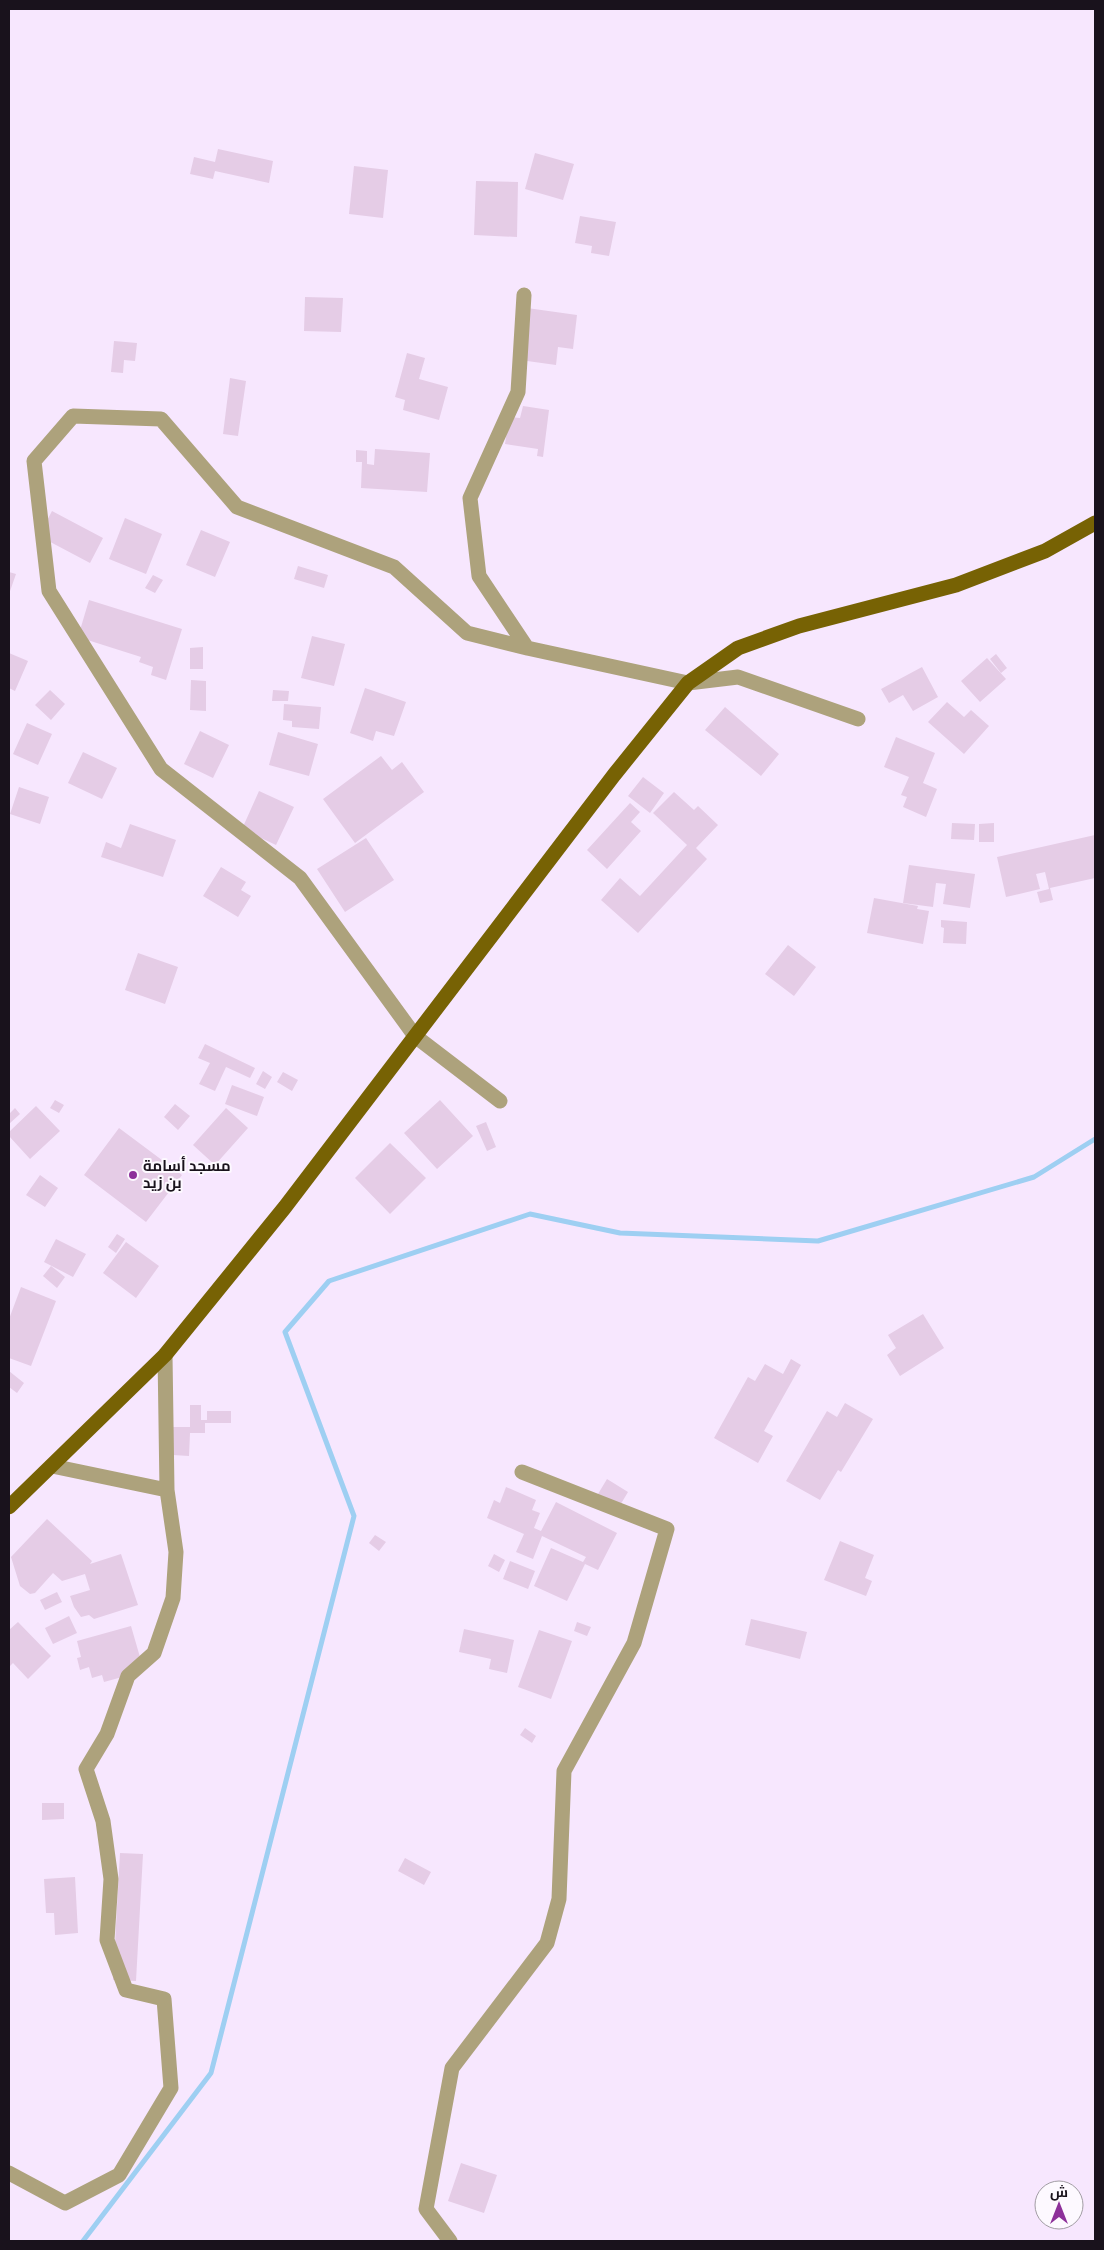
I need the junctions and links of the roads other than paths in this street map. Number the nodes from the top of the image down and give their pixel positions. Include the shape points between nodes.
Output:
1 (524, 295) dead end
2 (1095, 523) edge
3 (528, 648) junction
4 (688, 683) junction
5 (858, 719) dead end
6 (415, 1036) junction
7 (500, 1101) dead end
8 (164, 1355) junction
9 (52, 1466) junction
10 (522, 1472) dead end
11 (167, 1490) junction
12 (9, 1507) edge
13 (9, 2172) edge
14 (450, 2241) edge

1 - 3 street via 518,392 470,498 479,576
2 - 4 main road via 1045,551 956,585 799,626 738,648
3 - 4 street
3 - 6 street via 467,633 394,567 237,506 161,419 73,416 34,462 49,591 161,769 300,878
4 - 5 street via 738,677
4 - 6 main road
6 - 7 street
6 - 8 main road via 285,1207
8 - 9 main road
8 - 11 street
9 - 11 street
9 - 12 main road
10 - 14 street via 667,1529 634,1643 564,1771 559,1899 548,1943 452,2068 426,2209
11 - 13 street via 176,1552 173,1598 154,1654 128,1676 107,1734 86,1769 103,1821 111,1879 107,1940 126,1990 164,1999 172,2088 119,2175 112,2179 65,2203

